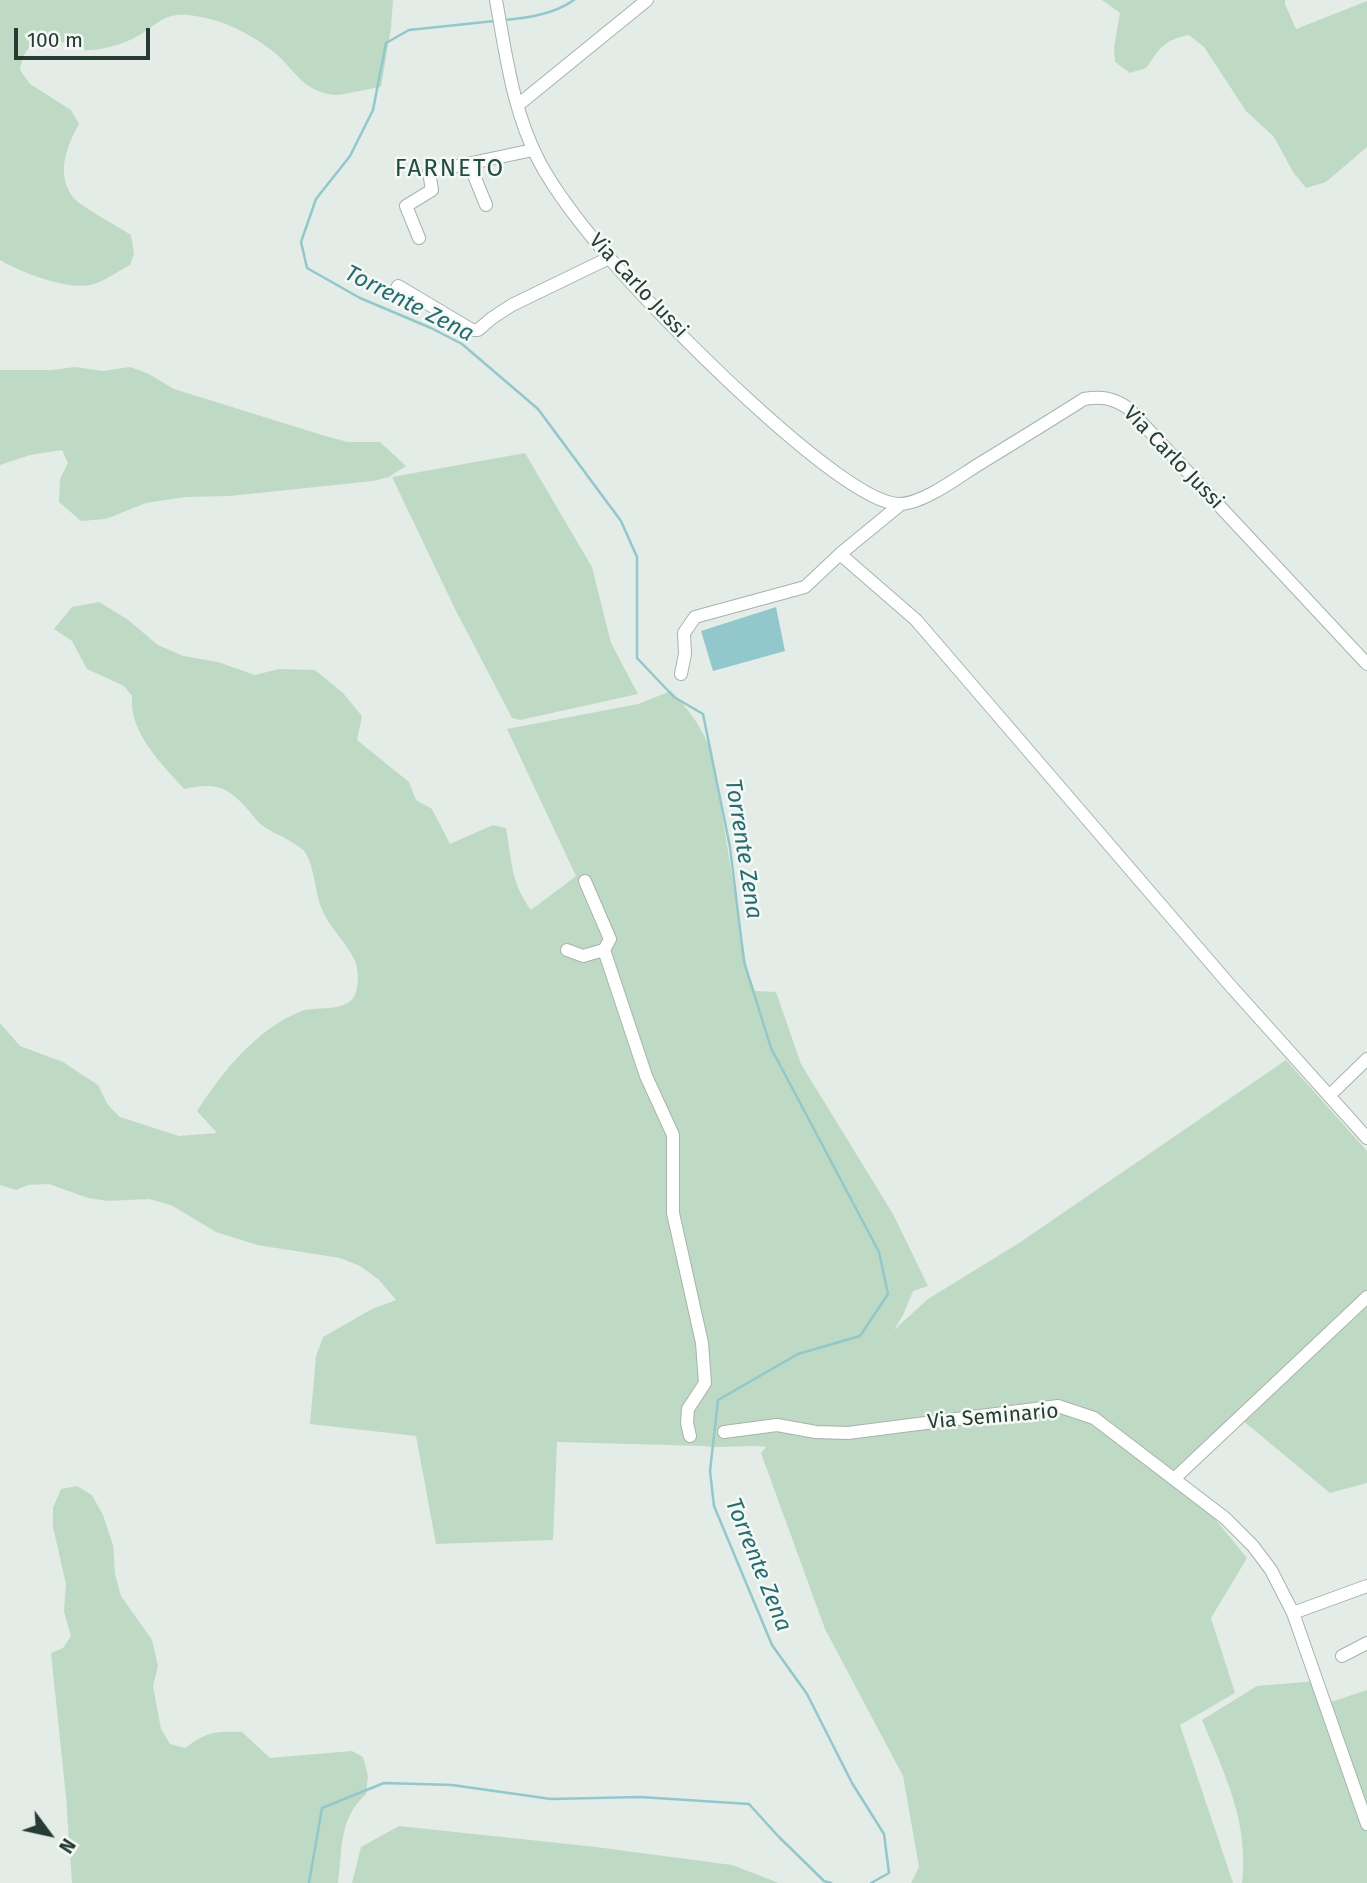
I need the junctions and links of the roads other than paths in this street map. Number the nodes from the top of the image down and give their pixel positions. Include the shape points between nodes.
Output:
1 (648, 0) edge
2 (496, 1) edge
3 (518, 105) junction
4 (533, 150) junction
5 (469, 163) junction
6 (486, 205) dead end
7 (419, 238) dead end
8 (609, 258) junction
9 (398, 286) dead end
10 (901, 504) junction
11 (840, 554) junction
12 (1367, 663) edge
13 (681, 674) dead end
14 (585, 881) dead end
15 (568, 950) dead end
16 (604, 950) junction
17 (1367, 1059) edge
18 (1329, 1095) junction
19 (1367, 1138) edge
20 (1367, 1297) edge
21 (724, 1432) dead end
22 (690, 1436) dead end
23 (1174, 1479) junction
24 (1367, 1586) edge
25 (1293, 1613) junction
26 (1367, 1643) edge
27 (1342, 1656) dead end
28 (1367, 1824) edge

1 - 3 street
2 - 3 street, Via Carlo Jussi
3 - 4 street, Via Carlo Jussi
4 - 5 street
4 - 8 street, Via Carlo Jussi via 571,211
5 - 6 street
5 - 7 street via 429,172 432,190 406,206
8 - 9 street via 512,305 478,330
8 - 10 street, Via Carlo Jussi via 657,312 818,460 865,492
10 - 11 street, Via Carlo Jussi
10 - 12 street, Via Carlo Jussi via 950,482 1084,400 1102,397 1117,401
11 - 13 street, Via Carlo Jussi via 805,587 695,617 684,633
11 - 18 street via 916,620
14 - 16 street via 610,939
15 - 16 street via 583,956
16 - 22 street via 646,1076 673,1135 673,1213 702,1343 705,1383 688,1409
17 - 18 street
18 - 19 street
20 - 23 street
21 - 23 street, Via Seminario via 777,1424 848,1433 1058,1406 1094,1418
23 - 25 street, Via Seminario via 1253,1546
24 - 25 street
25 - 28 street, Via Seminario
26 - 27 street

